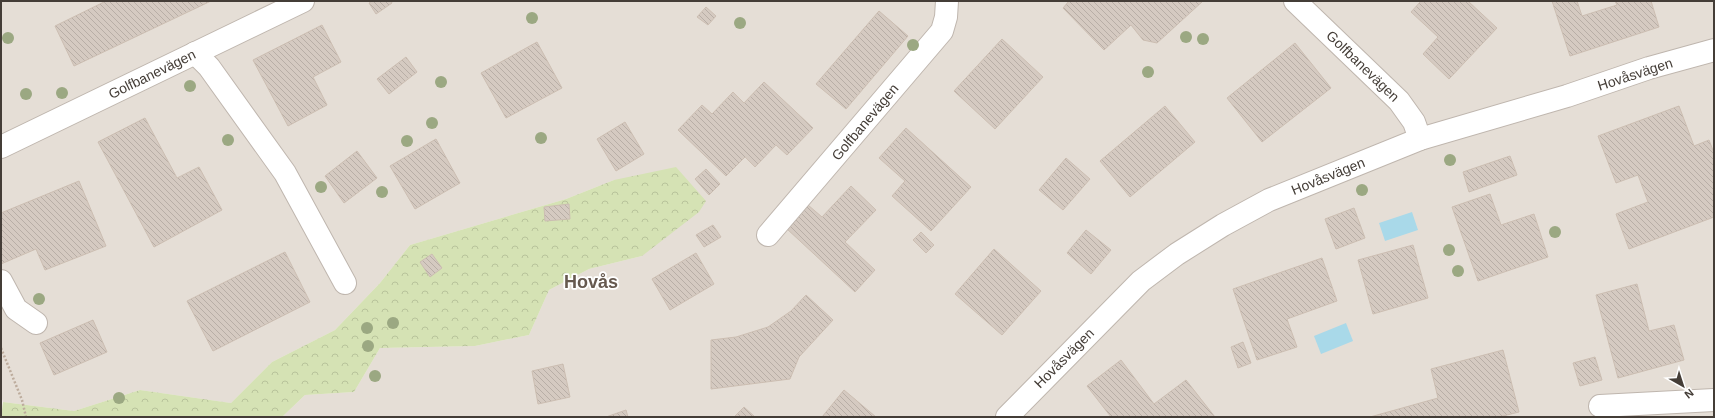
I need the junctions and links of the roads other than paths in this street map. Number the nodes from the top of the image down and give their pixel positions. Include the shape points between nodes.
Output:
1 (303, 1) edge
2 (947, 1) edge
3 (1295, 1) edge
4 (1714, 50) edge
5 (195, 52) junction
6 (1420, 139) junction
7 (1, 147) edge
8 (768, 235) dead end
9 (1, 281) edge
10 (345, 283) dead end
11 (36, 323) dead end
12 (1714, 400) edge
13 (1600, 406) dead end
14 (1007, 417) edge

1 - 5 street, Golfbanevägen
2 - 8 street, Golfbanevägen via 942,32
3 - 6 street, Golfbanevägen via 1399,101 1414,122
4 - 6 street, Hovåsvägen
5 - 7 street, Golfbanevägen
5 - 10 street via 209,67 285,173
6 - 14 street, Hovåsvägen via 1269,200 1177,254 1141,281
9 - 11 street via 16,309
12 - 13 street

